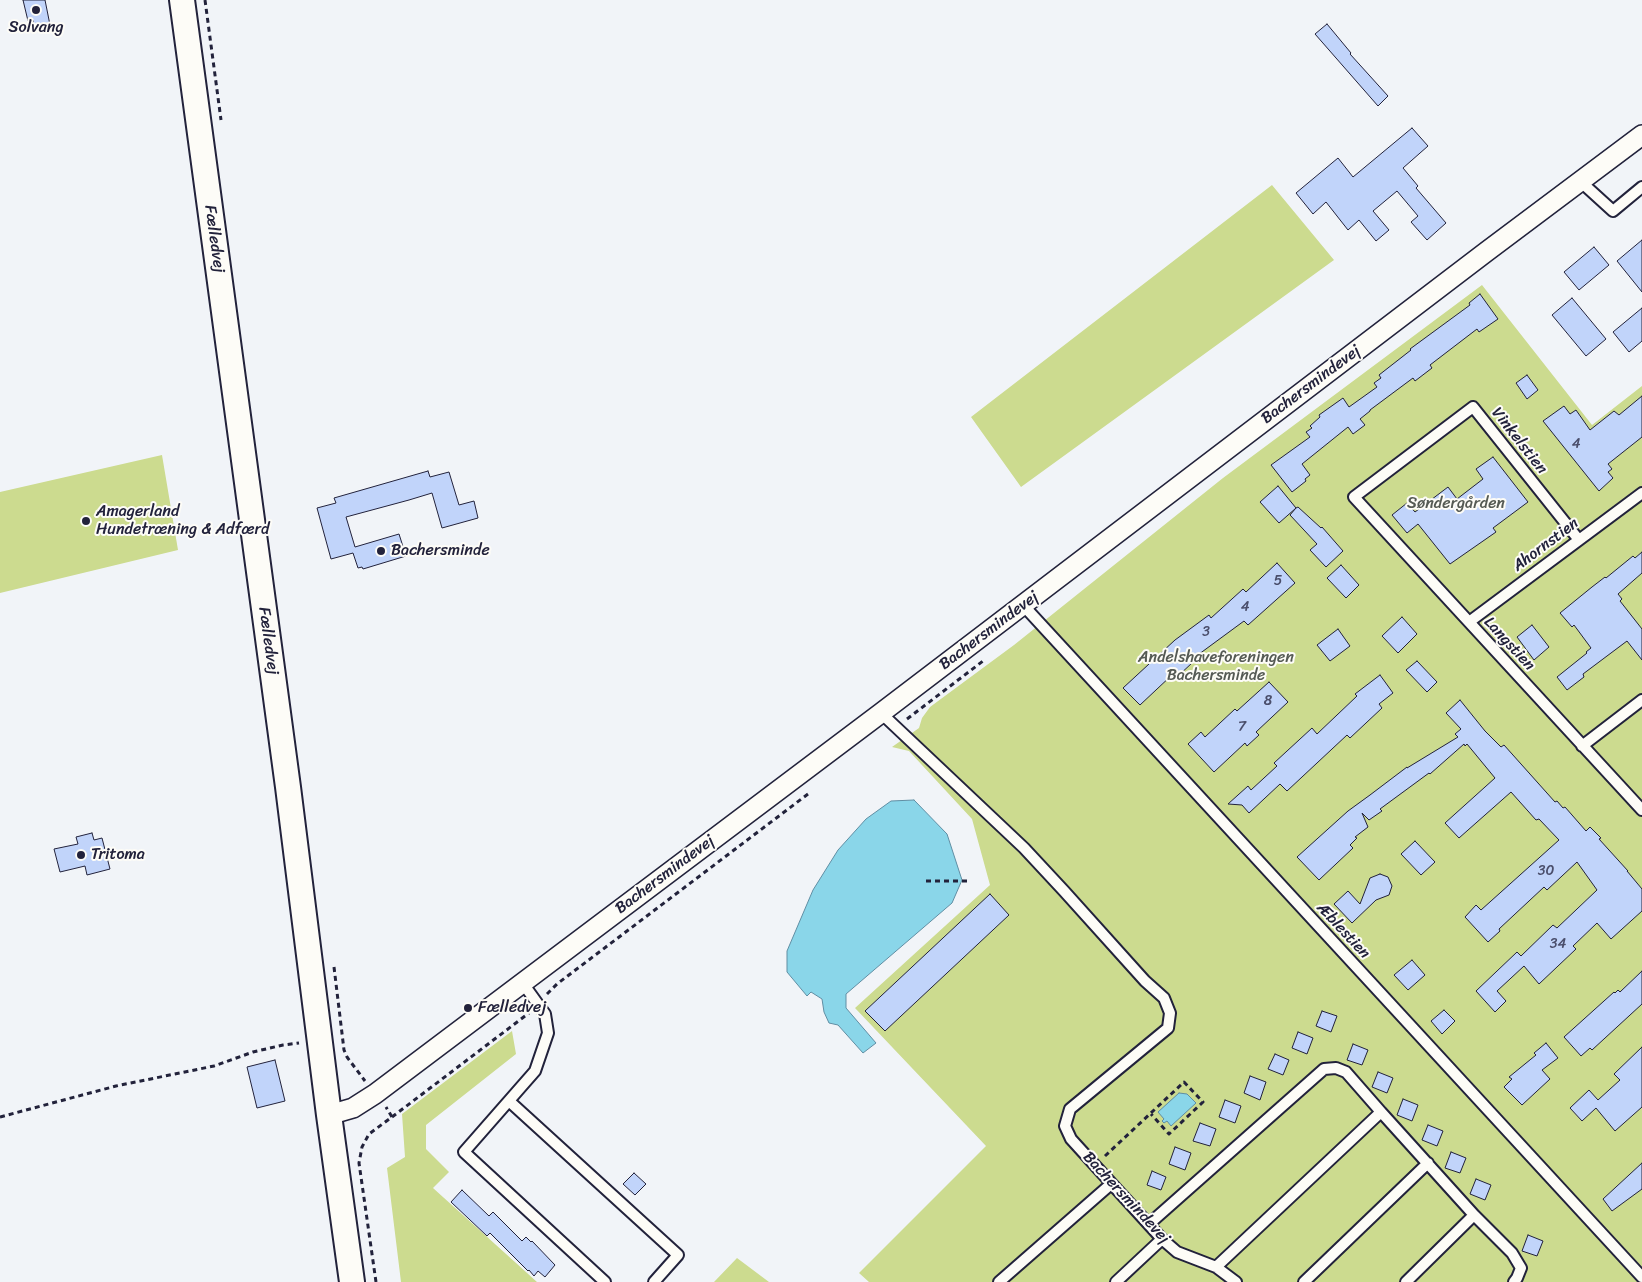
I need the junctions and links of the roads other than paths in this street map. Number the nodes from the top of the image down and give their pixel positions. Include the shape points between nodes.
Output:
1 (182, 0) edge
2 (1642, 135) edge
3 (1580, 180) junction
4 (1642, 187) edge
5 (1642, 493) edge
6 (1354, 497) joint
7 (1579, 540) junction
8 (1023, 605) junction
9 (1469, 622) junction
10 (1642, 700) edge
11 (881, 713) junction
12 (1582, 746) junction
13 (1642, 810) edge
14 (522, 982) junction
15 (509, 1100) junction
16 (1381, 1112) junction
17 (329, 1115) junction
18 (1428, 1163) junction
19 (1111, 1184) junction
20 (1474, 1216) junction
21 (1149, 1224) junction
22 (1162, 1239) junction
23 (1216, 1267) junction
24 (1642, 1277) edge
25 (1232, 1281) edge
26 (352, 1282) edge
27 (605, 1282) edge
28 (654, 1282) edge
29 (999, 1282) edge
30 (1116, 1282) edge
31 (1304, 1282) edge
32 (1406, 1282) edge
33 (1514, 1282) edge

1 - 17 street, Fælledvej
2 - 3 street, Bachersmindevej
3 - 4 lane via 1613,211
3 - 8 street, Bachersmindevej
5 - 7 lane, Ahornstien
6 - 7 lane, Vinkelstien via 1473,407
6 - 9 lane, Langstien
7 - 9 lane, Ahornstien
8 - 11 street, Bachersmindevej
8 - 24 lane, Æblestien
9 - 12 lane, Langstien
10 - 12 lane
11 - 14 street, Bachersmindevej
11 - 19 lane, Bachersmindevej via 1024,848 1164,998 1170,1013 1168,1028 1070,1109 1065,1126 1071,1139
12 - 13 lane, Langstien
14 - 15 lane via 545,1014 548,1033 535,1071
14 - 17 street, Bachersmindevej via 376,1094 354,1108
15 - 27 lane via 464,1152
15 - 28 lane via 678,1255
16 - 18 lane
16 - 21 lane via 1346,1072 1336,1068 1324,1069
16 - 23 lane
17 - 26 street, Fælledvej
18 - 20 lane
18 - 31 lane
19 - 21 lane, Bachersmindevej
19 - 29 lane
20 - 32 lane
20 - 33 lane via 1518,1260 1521,1268
21 - 22 lane, Bachersmindevej
22 - 23 lane, Bachersmindevej via 1177,1252
22 - 30 lane
23 - 25 lane, Bachersmindevej

